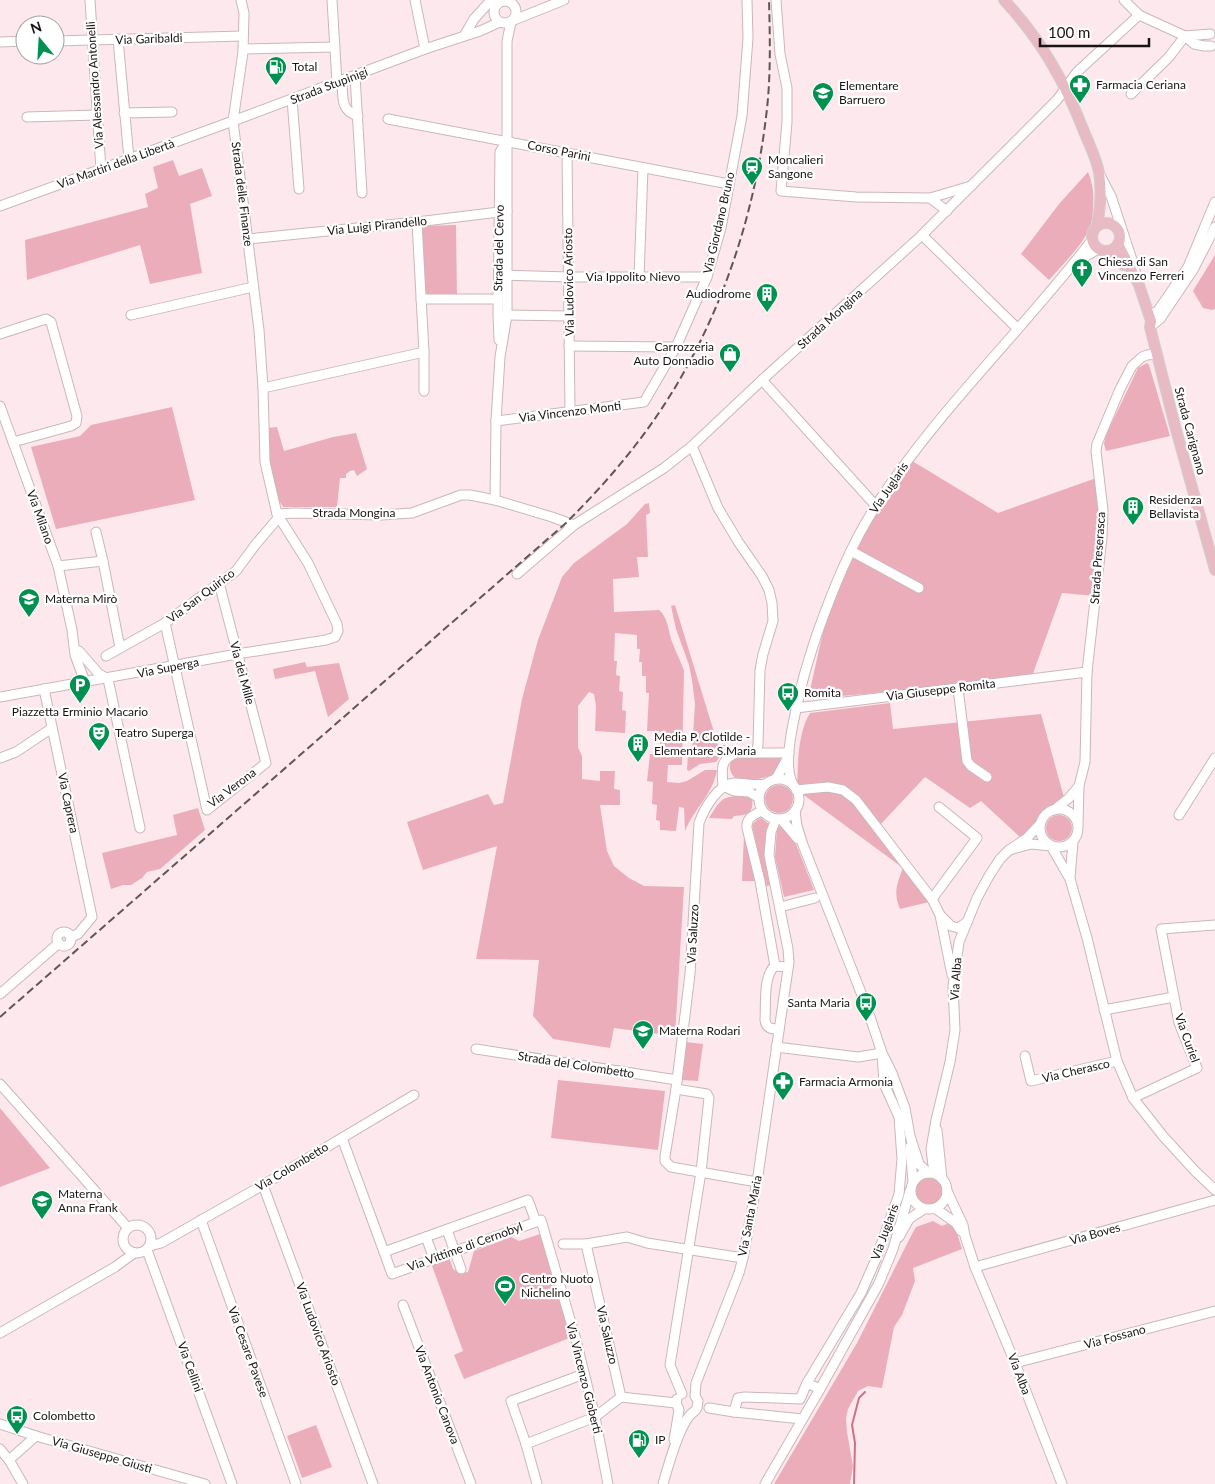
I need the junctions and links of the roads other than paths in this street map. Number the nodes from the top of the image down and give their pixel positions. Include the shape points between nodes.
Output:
1 (90, 0) edge
2 (241, 0) edge
3 (332, 0) edge
4 (415, 0) edge
5 (491, 0) edge
6 (564, 0) edge
7 (747, 0) edge
8 (776, 0) edge
9 (1004, 0) edge
10 (1124, 0) edge
11 (508, 1) edge
12 (1139, 14) junction
13 (507, 19) junction
14 (1213, 33) edge
15 (243, 36) junction
16 (464, 36) junction
17 (1185, 36) junction
18 (92, 40) junction
19 (118, 40) junction
20 (65, 41) edge
21 (0, 42) edge
22 (15, 42) edge
23 (1213, 46) edge
24 (335, 47) junction
25 (243, 49) junction
26 (425, 49) junction
27 (355, 76) junction
28 (339, 82) junction
29 (1066, 89) junction
30 (1131, 94) dead end
31 (292, 99) junction
32 (172, 112) dead end
33 (124, 113) junction
34 (97, 116) junction
35 (358, 116) junction
36 (27, 117) dead end
37 (388, 119) dead end
38 (233, 122) junction
39 (507, 141) junction
40 (567, 153) junction
41 (129, 159) junction
42 (644, 168) junction
43 (101, 170) junction
44 (1099, 172) junction
45 (729, 184) junction
46 (972, 186) junction
47 (299, 189) dead end
48 (362, 194) dead end
49 (930, 198) junction
50 (1101, 200) junction
51 (1215, 202) edge
52 (0, 206) edge
53 (503, 211) junction
54 (947, 211) junction
55 (417, 222) junction
56 (1112, 225) junction
57 (1097, 226) junction
58 (1215, 228) edge
59 (922, 235) junction
60 (248, 239) junction
61 (1118, 244) junction
62 (1099, 247) junction
63 (503, 275) junction
64 (707, 276) junction
65 (1135, 276) junction
66 (568, 277) junction
67 (639, 277) junction
68 (253, 287) junction
69 (421, 299) junction
70 (498, 299) junction
71 (1149, 314) junction
72 (131, 315) dead end
73 (502, 315) junction
74 (569, 316) junction
75 (1017, 328) junction
76 (1150, 328) junction
77 (0, 334) edge
78 (569, 346) junction
79 (676, 347) junction
80 (424, 352) junction
81 (1157, 354) junction
82 (762, 380) junction
83 (263, 388) junction
84 (424, 391) dead end
85 (644, 402) joint
86 (0, 406) edge
87 (570, 412) junction
88 (496, 421) junction
89 (13, 442) junction
90 (692, 446) junction
91 (495, 500) junction
92 (876, 506) junction
93 (278, 515) junction
94 (574, 525) junction
95 (96, 532) dead end
96 (851, 550) junction
97 (103, 561) junction
98 (58, 566) junction
99 (1215, 570) edge
100 (517, 574) dead end
101 (219, 583) junction
102 (920, 588) dead end
103 (165, 623) junction
104 (72, 630) junction
105 (335, 637) joint
106 (120, 648) junction
107 (79, 650) junction
108 (237, 654) junction
109 (106, 656) dead end
110 (79, 665) junction
111 (176, 666) junction
112 (1087, 672) junction
113 (108, 679) junction
114 (89, 682) junction
115 (71, 685) junction
116 (958, 688) junction
117 (44, 689) junction
118 (0, 697) edge
119 (796, 708) junction
120 (52, 728) junction
121 (756, 752) junction
122 (788, 755) junction
123 (0, 758) edge
124 (1213, 761) edge
125 (266, 763) joint
126 (1215, 774) edge
127 (987, 777) dead end
128 (776, 780) junction
129 (766, 784) junction
130 (723, 786) junction
131 (1079, 786) junction
132 (795, 787) junction
133 (759, 798) junction
134 (939, 807) dead end
135 (795, 810) junction
136 (1054, 810) junction
137 (762, 811) junction
138 (1179, 815) dead end
139 (778, 819) junction
140 (1040, 824) junction
141 (1078, 826) junction
142 (140, 828) dead end
143 (1072, 842) junction
144 (803, 845) junction
145 (1051, 846) junction
146 (1009, 850) junction
147 (1070, 879) junction
148 (815, 898) dead end
149 (932, 899) junction
150 (779, 905) junction
151 (765, 906) junction
152 (940, 914) junction
153 (967, 922) junction
154 (1215, 925) edge
155 (944, 937) junction
156 (959, 942) junction
157 (775, 966) junction
158 (788, 968) junction
159 (953, 986) junction
160 (0, 994) edge
161 (1174, 997) junction
162 (1104, 1010) junction
163 (779, 1030) junction
164 (776, 1047) junction
165 (476, 1050) dead end
166 (882, 1053) junction
167 (1025, 1056) dead end
168 (1117, 1061) junction
169 (0, 1084) edge
170 (676, 1085) junction
171 (414, 1094) dead end
172 (1132, 1098) junction
173 (936, 1120) junction
174 (910, 1136) junction
175 (342, 1138) junction
176 (701, 1172) junction
177 (931, 1173) junction
178 (942, 1178) junction
179 (757, 1182) junction
180 (264, 1185) junction
181 (911, 1187) junction
182 (1215, 1190) edge
183 (948, 1191) junction
184 (1215, 1200) edge
185 (924, 1209) junction
186 (936, 1209) junction
187 (201, 1220) junction
188 (536, 1222) junction
189 (128, 1228) junction
190 (447, 1230) junction
191 (150, 1233) junction
192 (965, 1236) junction
193 (426, 1237) junction
194 (169, 1238) junction
195 (123, 1243) junction
196 (563, 1244) dead end
197 (586, 1244) junction
198 (149, 1248) junction
199 (893, 1248) junction
200 (689, 1250) junction
201 (454, 1251) junction
202 (384, 1252) junction
203 (134, 1253) junction
204 (434, 1258) junction
205 (743, 1258) junction
206 (975, 1267) junction
207 (461, 1269) dead end
208 (105, 1273) junction
209 (403, 1305) dead end
210 (1215, 1311) edge
211 (0, 1333) edge
212 (1015, 1363) junction
213 (584, 1374) junction
214 (807, 1383) junction
215 (820, 1389) junction
216 (682, 1394) junction
217 (621, 1397) junction
218 (697, 1399) junction
219 (678, 1407) junction
220 (709, 1408) junction
221 (734, 1412) junction
222 (693, 1413) junction
223 (595, 1417) junction
224 (802, 1419) junction
225 (0, 1424) edge
226 (36, 1436) junction
227 (526, 1444) junction
228 (0, 1449) edge
229 (672, 1452) junction
230 (9, 1460) junction
231 (23, 1484) edge
232 (205, 1484) edge
233 (232, 1484) edge
234 (296, 1484) edge
235 (373, 1484) edge
236 (471, 1484) edge
237 (537, 1484) edge
238 (608, 1484) edge
239 (663, 1484) edge
240 (765, 1484) edge
241 (1062, 1484) edge

1 - 18 street, Via Alessandro Antonelli
2 - 15 street, Strada delle Finanze
3 - 24 street
4 - 26 street
5 - 16 street
6 - 13 street, Strada Stupinigi
7 - 45 street, Via Giordano Bruno via 748,38 742,116
8 - 49 street via 787,88 781,191
9 - 29 main road, Strada Carignano via 1038,41
10 - 12 street
11 - 13 street, Strada del Cervo via 515,6
11 - 13 street via 495,6 494,14
12 - 17 street
12 - 29 street, Strada Mongina via 1077,72
13 - 16 street, Strada Stupinigi
13 - 39 street, Strada del Cervo
14 - 17 street
14 - 23 street via 1208,40
15 - 19 street, Via Garibaldi
15 - 25 street, Strada delle Finanze
16 - 26 street, Strada Stupinigi
17 - 23 street via 1194,44
17 - 30 street via 1169,57
18 - 19 street, Via Garibaldi
18 - 20 street, Via Garibaldi
18 - 34 street, Via Alessandro Antonelli
19 - 33 street
21 - 22 street
24 - 25 street
24 - 28 street
25 - 38 street, Strada delle Finanze
26 - 27 street, Strada Stupinigi
27 - 28 street, Strada Stupinigi
27 - 35 street
28 - 31 street, Strada Stupinigi
28 - 35 street via 346,110
29 - 44 main road, Strada Carignano
29 - 46 street, Strada Mongina
31 - 38 street, Strada Stupinigi
31 - 47 street
32 - 33 street
33 - 41 street
34 - 36 street
34 - 43 street, Via Alessandro Antonelli
35 - 48 street
37 - 39 street, Corso Parini
38 - 41 street, Via Martiri della Libertà
38 - 60 street, Strada delle Finanze
39 - 40 street, Corso Parini
39 - 53 street, Strada del Cervo
40 - 42 street, Corso Parini
40 - 66 street, Via Ludovico Ariosto
41 - 43 street, Via Martiri della Libertà
42 - 45 street, Corso Parini
42 - 67 street
43 - 52 street, Via Martiri della Libertà
44 - 50 main road, Strada Carignano
44 - 65 street, Strada Carignano via 1111,196
45 - 64 street, Via Giordano Bruno
46 - 49 street
46 - 54 street, Strada Mongina
49 - 54 street
50 - 56 main road, Strada Carignano
50 - 57 main road, Strada Carignano
51 - 71 street via 1188,267 1157,312
53 - 55 street, Via Luigi Pirandello
53 - 63 street, Strada del Cervo
54 - 59 street, Strada Mongina
55 - 60 street, Via Luigi Pirandello
55 - 69 street
56 - 57 main road
56 - 61 main road via 1119,232
57 - 62 main road via 1093,232
58 - 76 street via 1193,270 1160,319
59 - 75 street
59 - 82 street, Strada Mongina
60 - 68 street, Strada delle Finanze
61 - 62 main road via 1114,248
61 - 65 main road, Strada Carignano
62 - 75 street, Via Juglaris via 1074,264
62 - 76 main road, Strada Carignano via 1116,256 1128,274
63 - 66 street, Via Ippolito Nievo
63 - 70 street, Strada del Cervo
63 - 73 street, Strada del Cervo
64 - 67 street, Via Ippolito Nievo
64 - 79 street, Via Giordano Bruno
65 - 71 main road, Strada Carignano
66 - 67 street, Via Ippolito Nievo
66 - 74 street, Via Ludovico Ariosto
68 - 72 street
68 - 83 street, Strada delle Finanze
69 - 70 street
69 - 80 street
70 - 73 street, Strada del Cervo
71 - 76 main road, Strada Carignano
73 - 74 street
73 - 88 street, Strada del Cervo
74 - 78 street, Via Ludovico Ariosto
75 - 92 street, Via Juglaris via 909,459
76 - 81 main road, Strada Carignano
77 - 89 street via 46,319 51,322 77,416 76,423 71,426
78 - 79 street
78 - 87 street, Via Ludovico Ariosto
79 - 85 street, Via Giordano Bruno
80 - 83 street
80 - 84 street
81 - 99 main road, Strada Carignano
81 - 112 street, Strada Preserasca via 1142,357 1132,366 1098,440 1102,536
82 - 90 street, Strada Mongina
82 - 92 street
83 - 93 street, Strada delle Finanze via 265,462
85 - 87 street, Via Vincenzo Monti
86 - 89 street, Via Milano
87 - 88 street, Via Vincenzo Monti
88 - 91 street, Strada del Cervo
89 - 98 street, Via Milano
90 - 94 street, Strada Mongina via 664,468
90 - 121 street via 718,508 770,590 773,620 760,670
91 - 93 street, Strada Mongina via 461,495 404,514
91 - 94 street, Strada Mongina
92 - 96 street, Via Juglaris
93 - 101 street, Via San Quirico via 236,571
93 - 105 street, Strada delle Finanze via 308,563 337,624
94 - 100 street, Strada Mongina
95 - 97 street
96 - 102 street
96 - 119 street, Via Juglaris via 804,673
97 - 98 street
97 - 106 street
98 - 104 street, Via Milano
101 - 103 street, Via San Quirico
101 - 108 street, Via dei Mille
103 - 106 street, Via San Quirico
103 - 111 street, Via Verona
104 - 107 street, Via Milano
104 - 110 street, Via Milano
105 - 108 street, Via Superga
106 - 109 street, Via San Quirico
107 - 113 street via 99,674
107 - 114 street, Via Milano
108 - 111 street, Via Superga
108 - 125 street, Via dei Mille
110 - 114 street, Via Milano
110 - 115 street via 77,677
111 - 113 street, Via Superga
111 - 125 street, Via Verona via 207,810
112 - 116 street, Via Giuseppe Romita
112 - 131 street, Strada Preserasca via 1085,762
113 - 114 street, Via Superga
113 - 142 street
114 - 115 street, Via Superga
115 - 117 street, Via Superga
116 - 119 street, Via Giuseppe Romita
116 - 127 street via 967,761
117 - 118 street, Via Superga
117 - 120 street, Via Caprera
119 - 122 street, Via Juglaris
120 - 123 street via 16,752
120 - 160 street, Via Caprera via 92,918 78,934 70,937 67,945 59,943
121 - 122 street
121 - 130 street via 729,756 723,764
122 - 128 street, Via Juglaris
122 - 132 street, Via Juglaris
124 - 126 street
124 - 138 street
128 - 129 street
128 - 132 street
129 - 130 street
129 - 133 street
130 - 133 street via 754,793
130 - 170 street, Via Saluzzo via 699,823 690,974
131 - 136 street
131 - 141 street, Strada Preserasca
132 - 135 street via 799,799
132 - 149 street via 843,790 856,800
133 - 137 street
134 - 149 street via 977,838
135 - 139 street via 792,815
135 - 144 street, Via Juglaris
136 - 140 street
136 - 141 street via 1072,814
137 - 139 street via 770,818
137 - 151 street via 749,818 746,824
139 - 144 street, Via Juglaris
139 - 150 street, Via Santa Maria via 771,832 769,855
140 - 145 street via 1042,837
140 - 146 street, Via Alba
141 - 143 street
143 - 145 street via 1066,846
143 - 147 street
144 - 166 street, Via Juglaris
145 - 146 street via 1031,844
145 - 147 street
146 - 153 street, Via Alba via 989,876
147 - 162 street
148 - 150 street
149 - 152 street
150 - 151 street
150 - 158 street, Via Santa Maria via 788,949
151 - 157 street
152 - 153 street via 951,926 958,928
152 - 155 street
153 - 156 street, Via Alba
154 - 161 street, Via Curiel via 1161,929
155 - 156 street via 953,944
155 - 159 street
156 - 159 street, Via Alba
157 - 158 street
157 - 163 street via 767,978 765,1020 766,1026
158 - 163 street, Via Santa Maria
159 - 173 street, Via Alba via 955,1030
161 - 162 street, Via Curiel
161 - 172 street, Via Curiel via 1179,1023 1197,1068
162 - 168 street
163 - 164 street, Via Santa Maria
164 - 166 street via 858,1057
164 - 179 street, Via Santa Maria
165 - 170 street, Strada del Colombetto
166 - 174 street, Via Juglaris via 905,1108
166 - 214 street, Via Juglaris via 884,1084 899,1117 902,1160 898,1194 861,1293
167 - 168 street, Via Cherasco via 1031,1081
168 - 172 street
169 - 189 street
170 - 176 street via 707,1094 709,1098
170 - 176 street, Via Saluzzo via 665,1161 670,1167
171 - 175 street, Via Colombetto
172 - 182 street via 1169,1143
173 - 177 street, Via Alba
173 - 178 street, Via Alba
174 - 177 street, Via Juglaris via 919,1164
174 - 181 street, Via Juglaris
175 - 180 street, Via Colombetto
175 - 202 street, Via Vittime di Cernobyl
176 - 179 street, Via Saluzzo
176 - 200 street
177 - 178 street
177 - 181 street via 919,1175
178 - 183 street
179 - 205 street, Via Santa Maria
180 - 187 street, Via Colombetto
180 - 235 street, Via Ludovico Ariosto
181 - 185 street via 914,1202
181 - 199 street, Via Juglaris
183 - 186 street via 944,1202
183 - 192 street, Via Alba via 964,1225
184 - 206 street, Via Boves
185 - 186 street
185 - 199 street, Via Juglaris via 910,1219
186 - 192 street, Via Alba via 956,1223
187 - 194 street, Via Colombetto
187 - 234 street, Via Cesare Pavese
188 - 190 street, Via Vittime di Cernobyl via 528,1200
188 - 201 street, Via Vittime di Cernobyl
188 - 213 street, Via Vincenzo Gioberti via 541,1220
189 - 191 street via 139,1225
189 - 195 street, Via Colombetto
190 - 193 street, Via Vittime di Cernobyl
190 - 201 street
191 - 194 street via 155,1237
191 - 198 street via 152,1242
192 - 206 street, Via Alba
193 - 202 street, Via Vittime di Cernobyl
193 - 204 street
194 - 198 street, Via Colombetto
195 - 203 street
195 - 208 street, Via Colombetto via 114,1264
196 - 197 street
197 - 200 street via 627,1237
197 - 217 street, Via Saluzzo
198 - 203 street, Via Colombetto
198 - 233 street, Via Cellini
199 - 215 street, Via Juglaris via 878,1284
200 - 205 street
200 - 216 street via 670,1365
201 - 204 street, Via Vittime di Cernobyl
201 - 207 street
202 - 204 street, Via Vittime di Cernobyl via 392,1274
203 - 208 street, Via Colombetto
205 - 218 street, Via Santa Maria via 696,1383
206 - 212 street, Via Alba
208 - 211 street, Via Colombetto
209 - 236 street, Via Antonio Canova
210 - 212 street, Via Fossano
212 - 241 street, Via Alba
213 - 223 street, Via Vincenzo Gioberti
213 - 227 street via 511,1401
214 - 215 street
214 - 221 street, Via Juglaris via 800,1399 738,1398
215 - 224 street, Via Juglaris
216 - 218 street via 689,1393
216 - 219 street, Via Santa Maria via 677,1399
217 - 219 street
217 - 223 street
218 - 220 street
218 - 222 street, Via Santa Maria
219 - 222 street via 684,1414
219 - 229 street, Via Santa Maria
220 - 221 street
220 - 222 street
221 - 224 street
222 - 229 street, Via Santa Maria
223 - 227 street
223 - 238 street, Via Vincenzo Gioberti
224 - 240 street, Via Juglaris
225 - 226 street, Via Giuseppe Giusti
226 - 230 street
226 - 232 street, Via Giuseppe Giusti
227 - 237 street
228 - 230 street
229 - 239 street, Via Santa Maria
230 - 231 street

